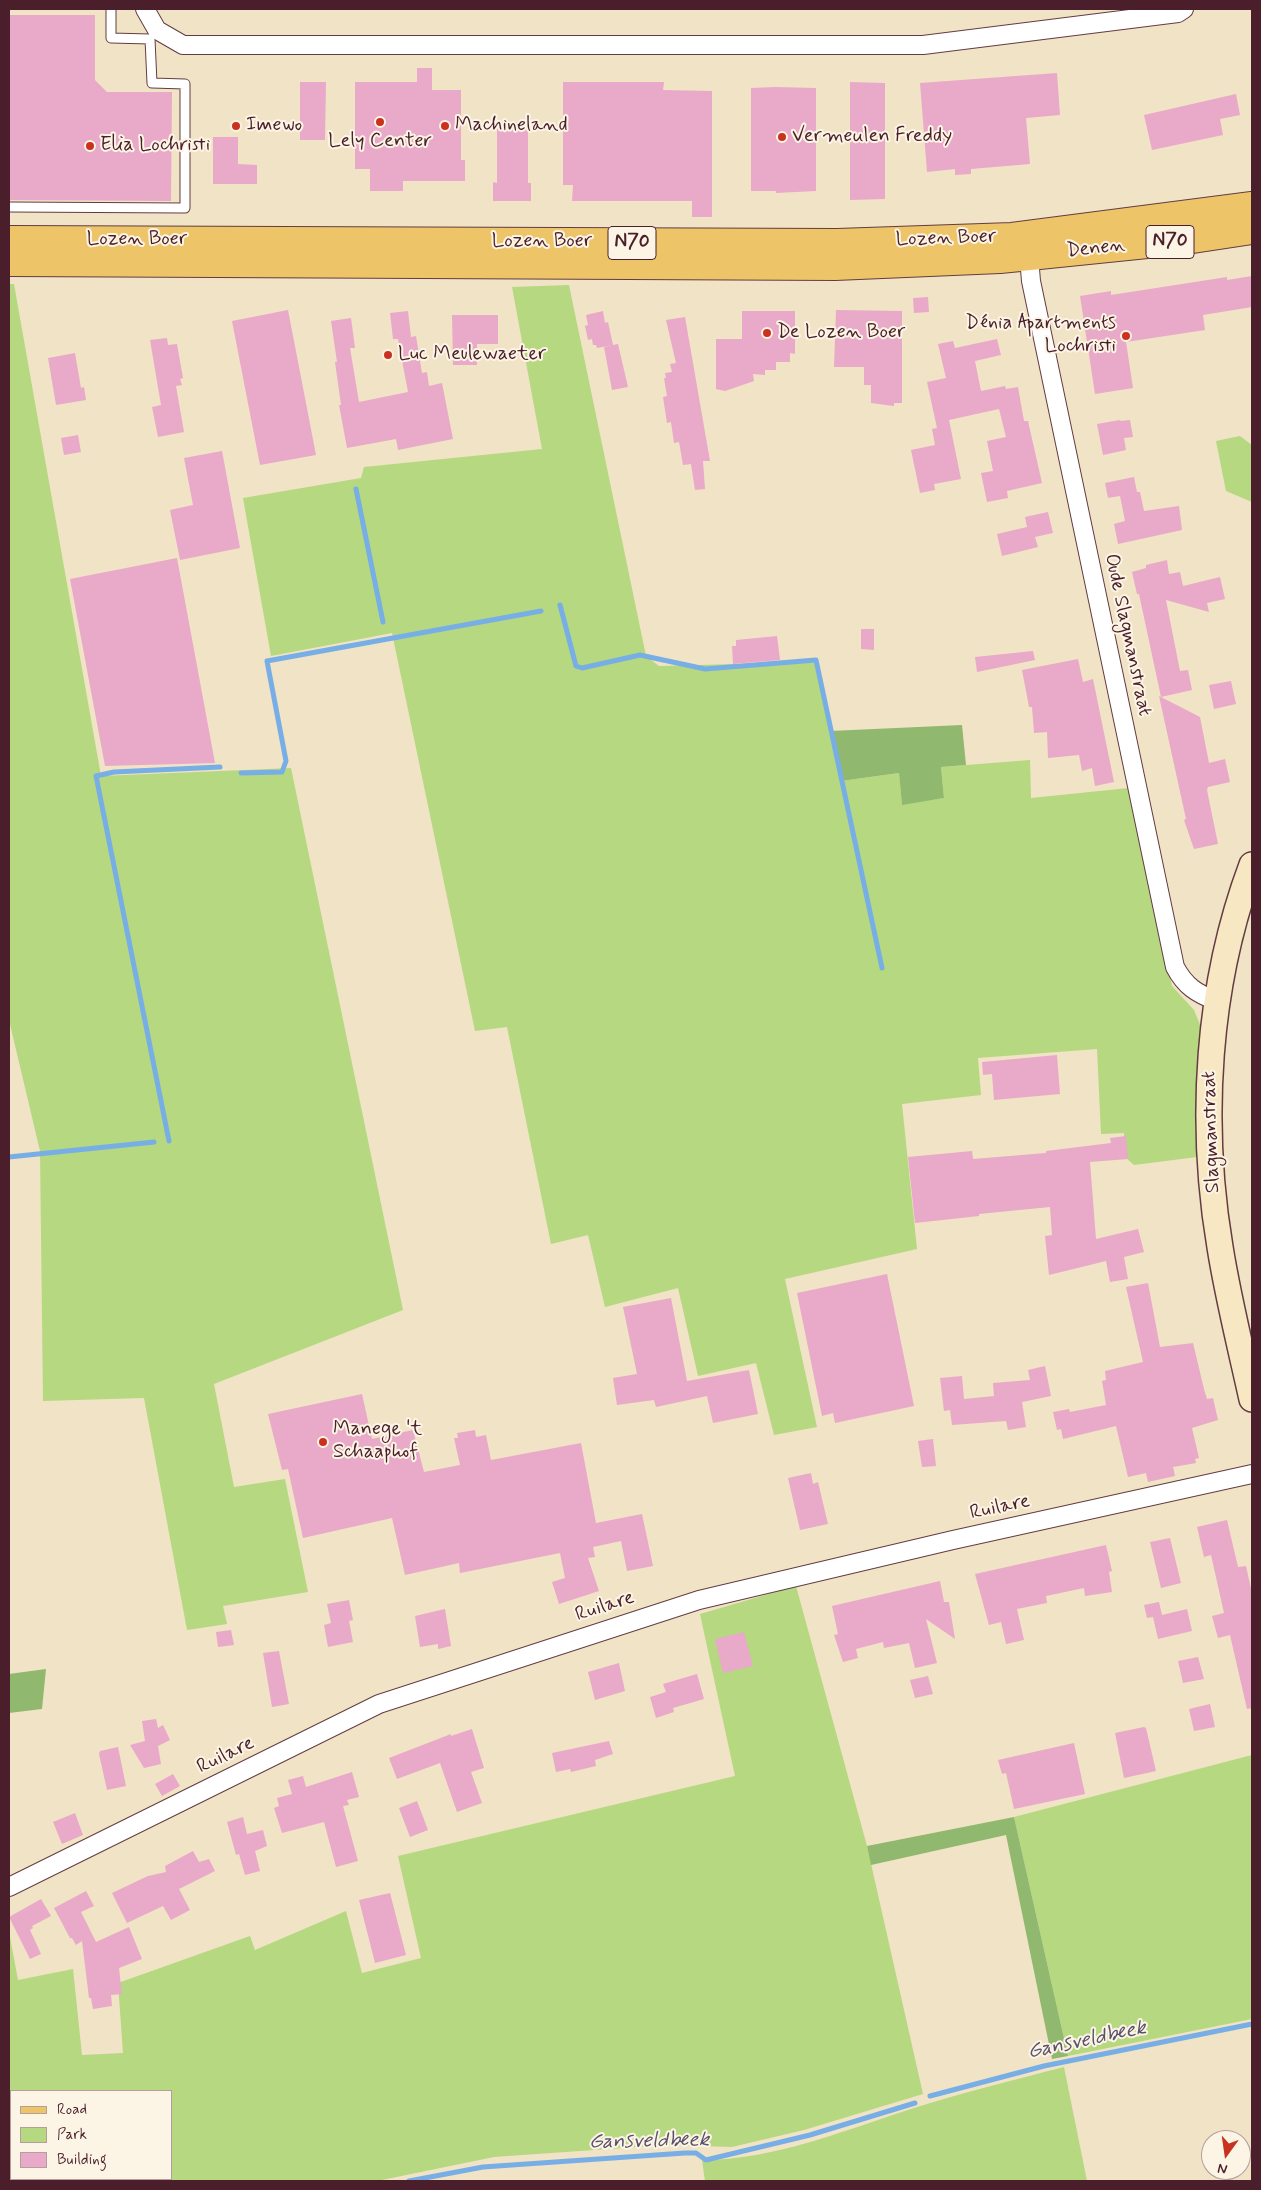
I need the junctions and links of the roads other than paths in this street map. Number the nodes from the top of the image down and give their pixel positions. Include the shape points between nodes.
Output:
1 (111, 9) edge
2 (145, 9) edge
3 (1184, 9) edge
4 (154, 34) junction
5 (1252, 206) edge
6 (9, 207) edge
7 (1252, 230) edge
8 (9, 240) edge
9 (1029, 256) junction
10 (9, 262) edge
11 (1252, 865) edge
12 (1217, 1001) junction
13 (1252, 1399) edge
14 (1252, 1474) edge
15 (9, 1887) edge

1 - 4 lane via 111,38
2 - 4 street
3 - 4 street via 923,45 183,45
4 - 6 lane via 152,83 186,84 185,208
5 - 8 main road, Lozen Boer / N70 via 1012,237 837,243
7 - 9 main road, Denen / N70
9 - 10 main road, Lozen Boer / N70 via 835,266
9 - 12 street, Oude Slagmanstraat via 1031,281 1176,967 1189,987 1201,996
11 - 12 main road, Slagmanstraat
12 - 13 main road, Slagmanstraat via 1209,1088 1214,1205 1230,1301
14 - 15 street, Ruilare via 699,1600 388,1701

